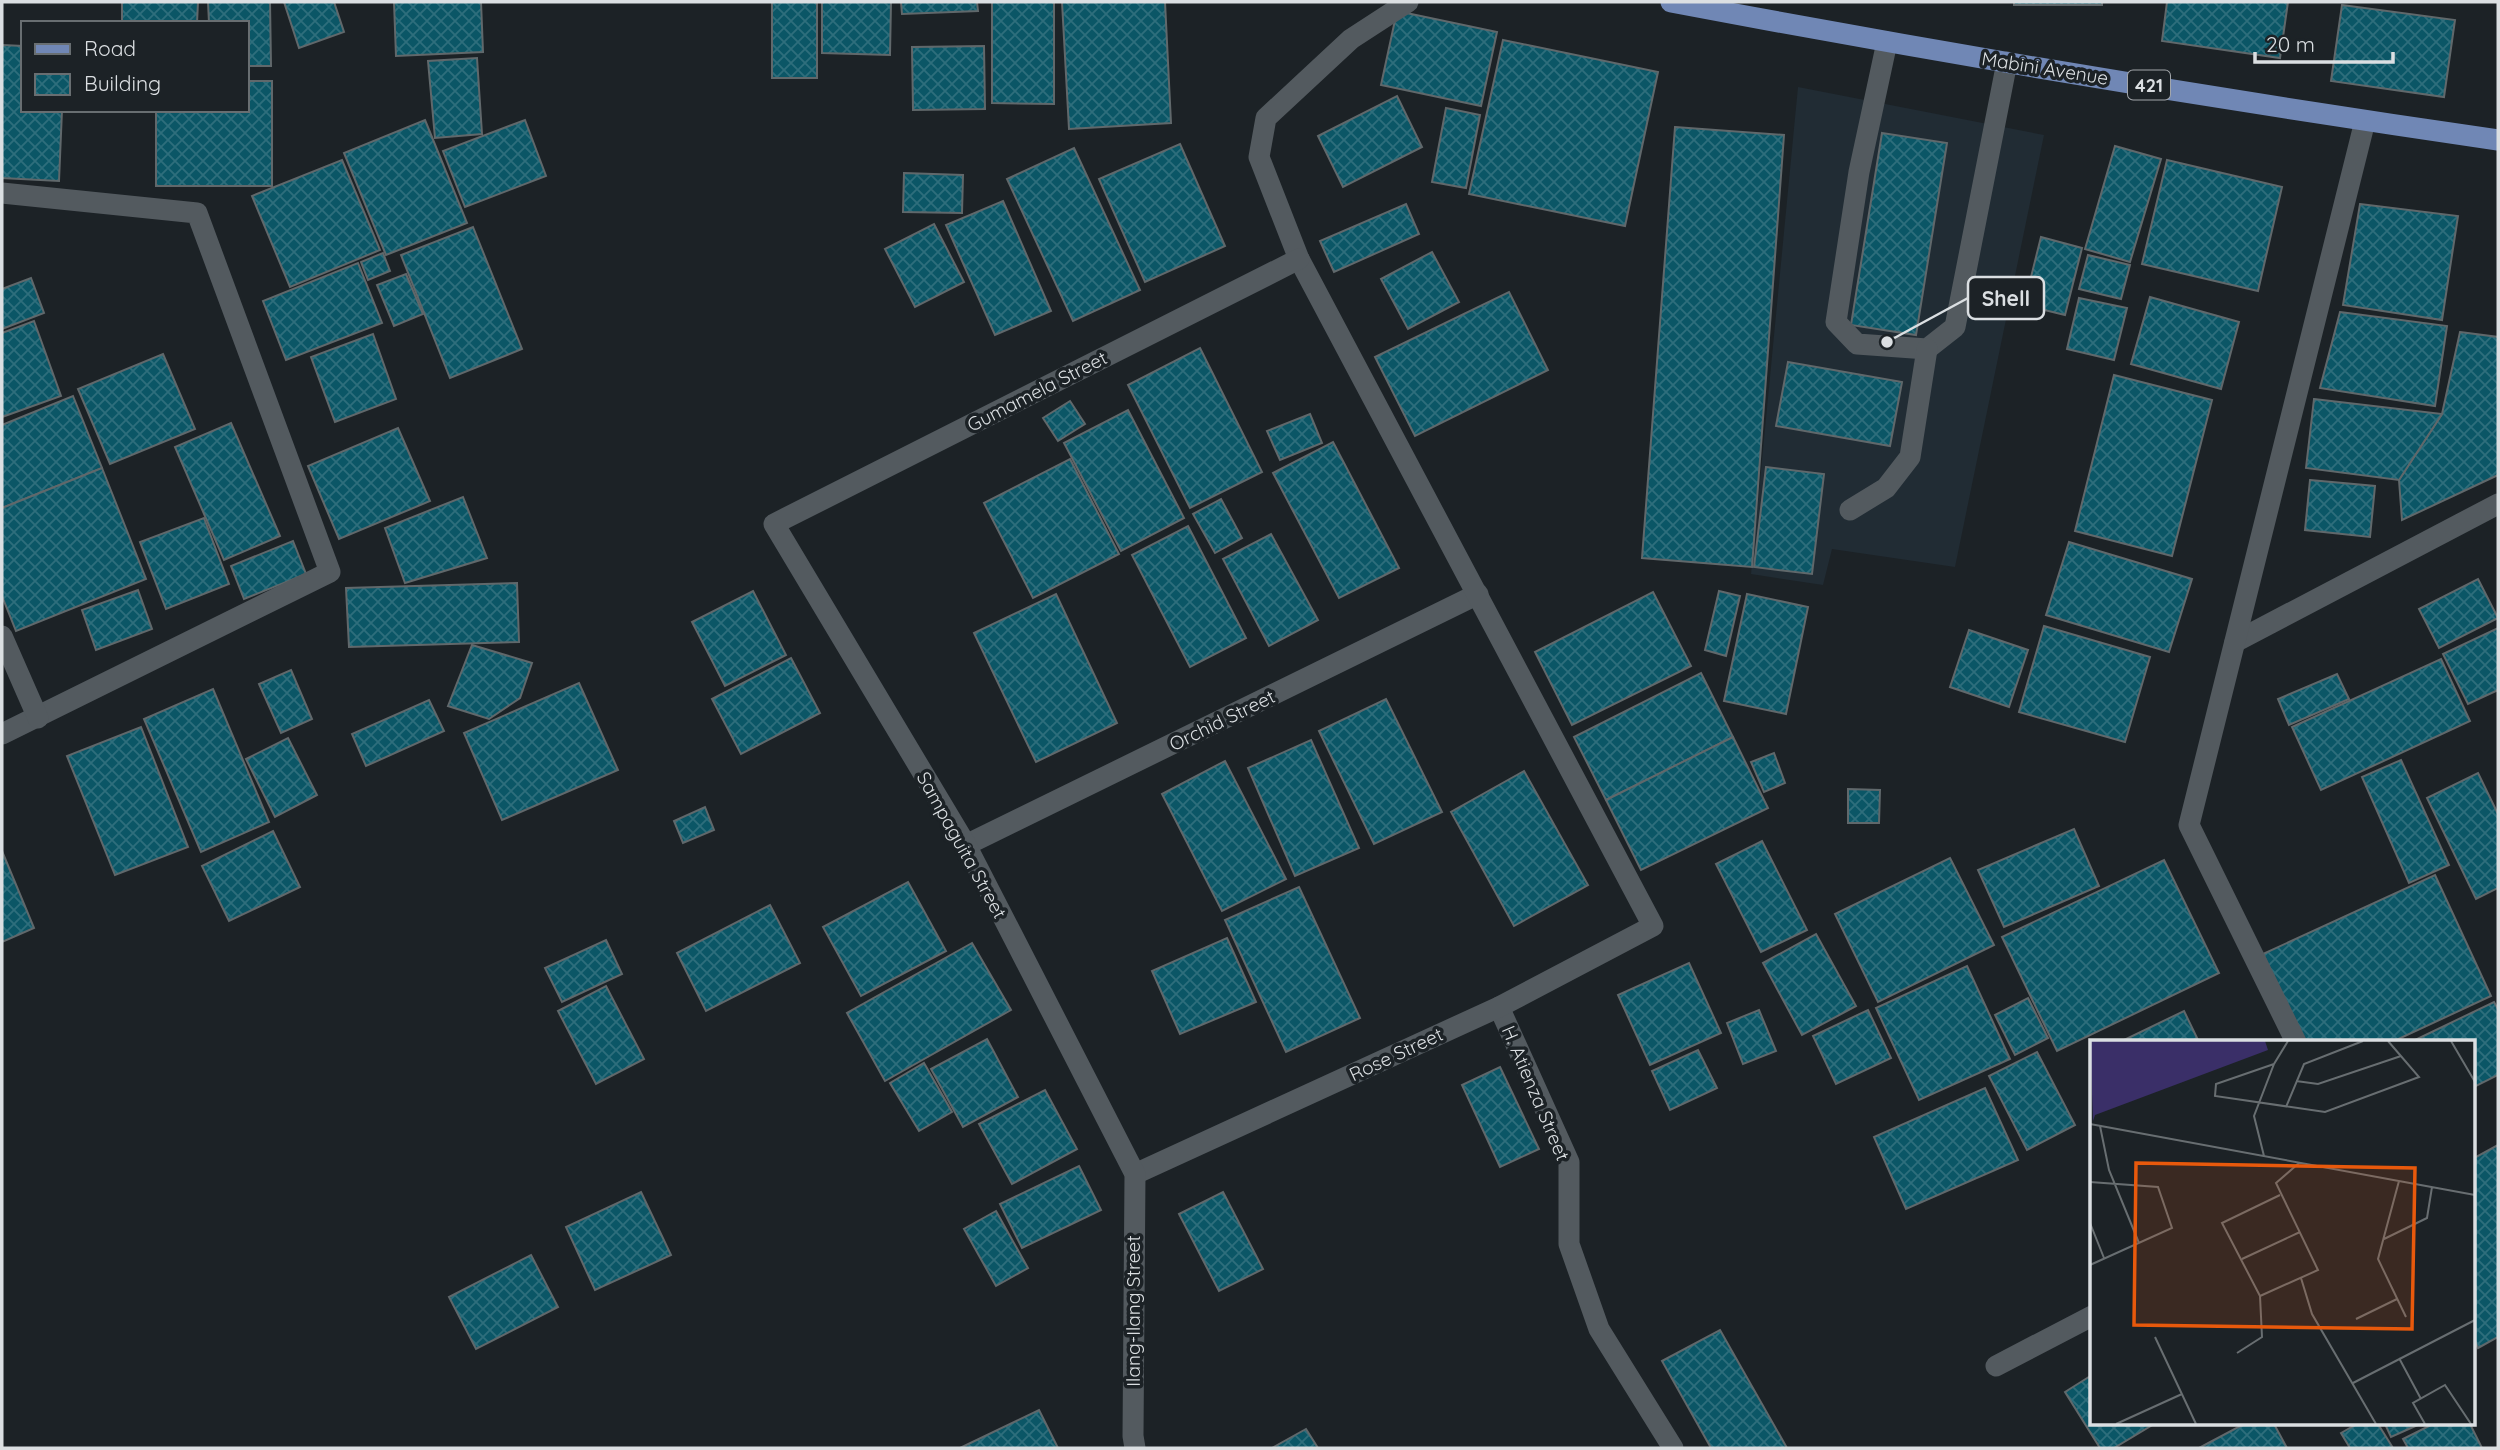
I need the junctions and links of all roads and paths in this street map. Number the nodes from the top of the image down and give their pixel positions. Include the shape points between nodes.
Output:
1 (1408, 2) edge
2 (1671, 2) edge
3 (1887, 42) junction
4 (2007, 62) junction
5 (2365, 121) junction
6 (2498, 140) edge
7 (2, 193) edge
8 (1299, 258) junction
9 (1927, 349) junction
10 (2498, 504) edge
11 (1850, 510) dead end
12 (774, 524) joint
13 (1478, 594) junction
14 (2, 636) edge
15 (2235, 642) junction
16 (38, 718) junction
17 (2, 734) edge
18 (966, 845) junction
19 (1499, 1007) junction
20 (2295, 1040) edge
21 (1135, 1174) junction
22 (2090, 1317) edge
23 (1996, 1366) dead end
24 (1135, 1448) edge
25 (1673, 1448) edge

1 - 8 street via 1351,39 1266,118 1259,157
2 - 3 main road, Mabini Avenue / 421
3 - 4 main road, Mabini Avenue / 421
3 - 9 street via 1859,172 1836,322 1857,344
4 - 5 main road, Mabini Avenue / 421
4 - 9 street via 1955,327
5 - 6 main road, Mabini Avenue / 421
5 - 15 street
7 - 16 street via 198,214 330,572
8 - 12 street, Gumamela Street
8 - 13 street
9 - 11 street via 1910,457 1886,488
10 - 15 street
12 - 18 street, Sampaguita Street
13 - 18 street, Orchid Street
13 - 19 street, Rose Street via 1653,926
14 - 16 street
15 - 20 street via 2189,825
16 - 17 street
18 - 21 street, Sampaguita Street
19 - 21 street, Rose Street
19 - 25 street, H. Atienza Street via 1569,1162 1569,1244 1599,1329
21 - 24 street, Ilang-Ilang Street
22 - 23 street

